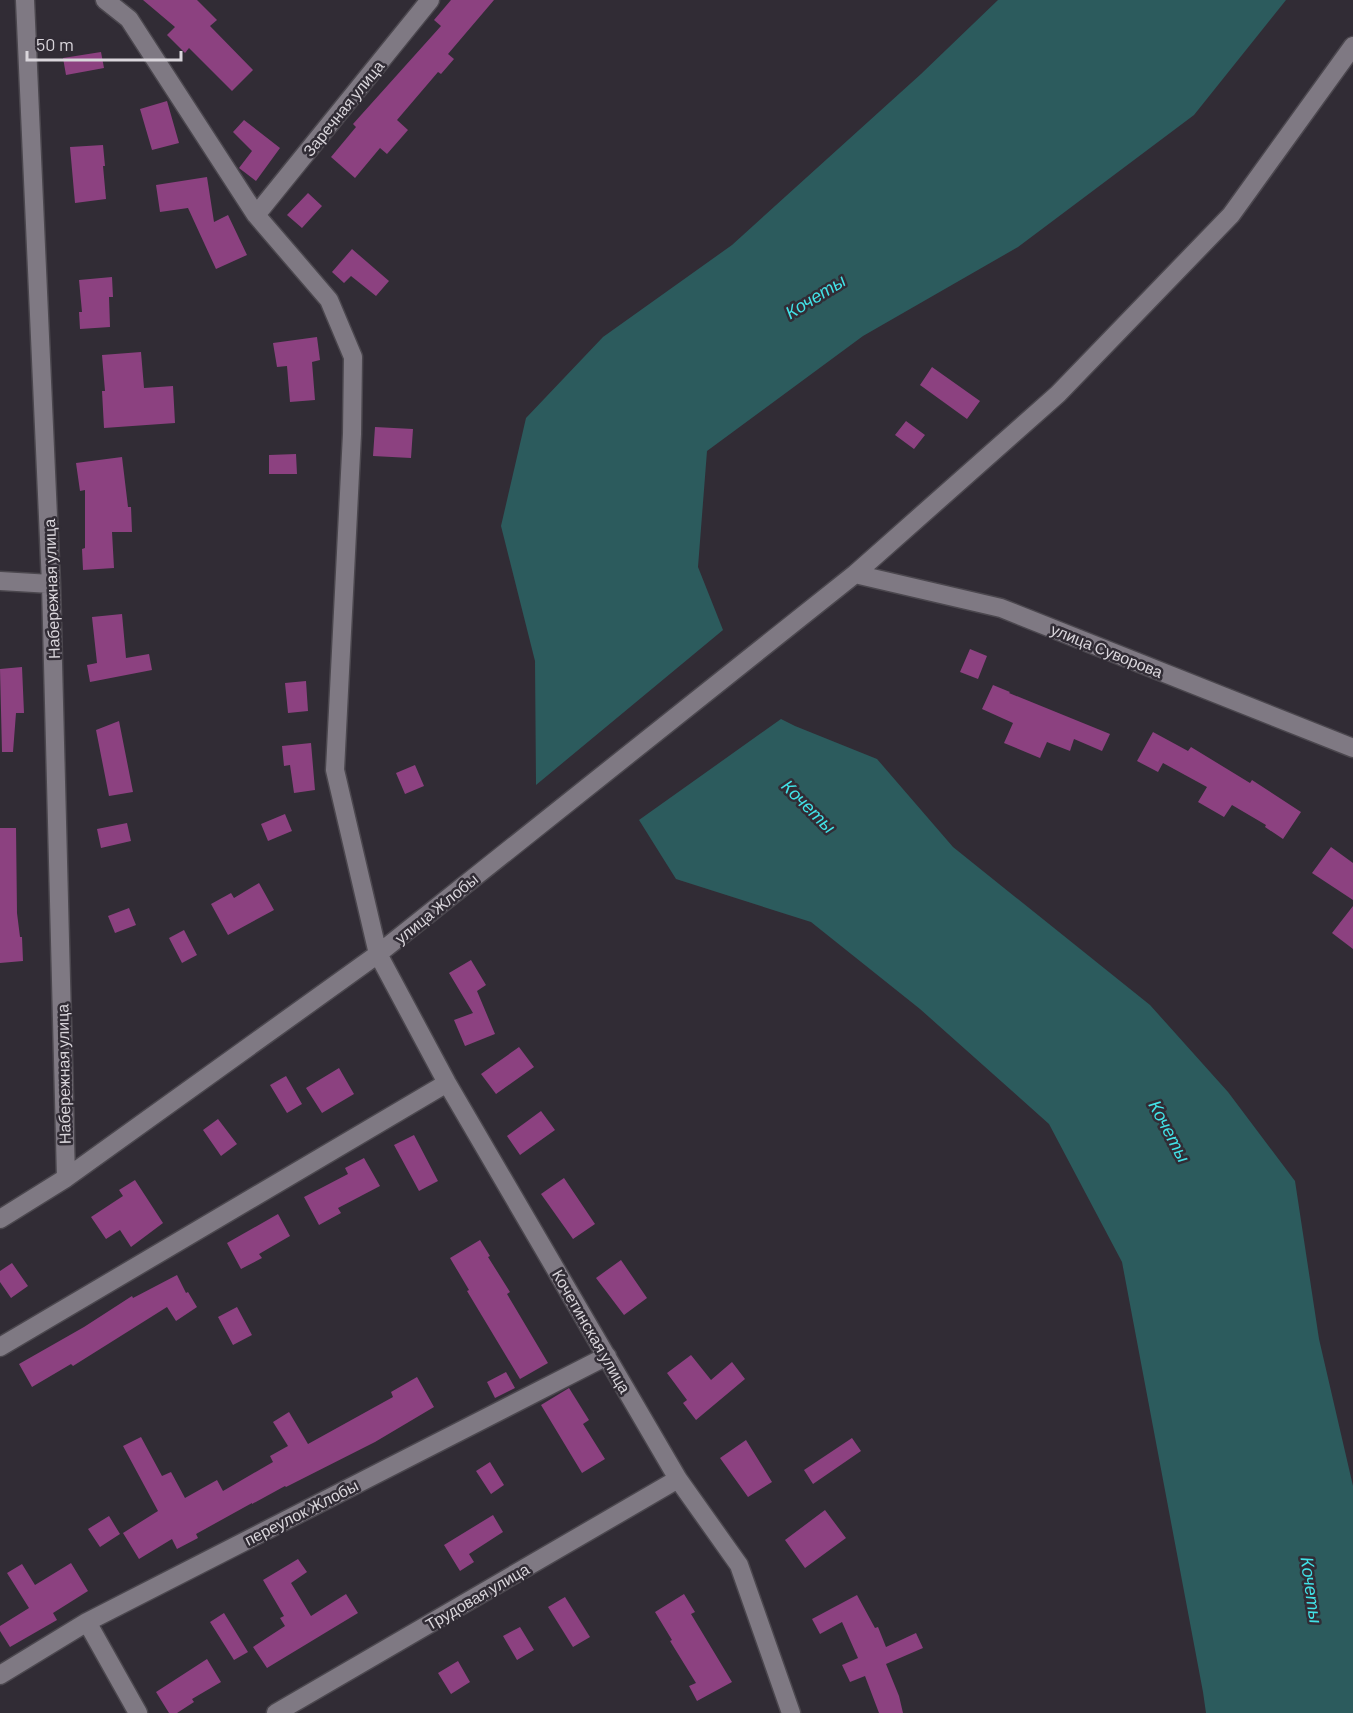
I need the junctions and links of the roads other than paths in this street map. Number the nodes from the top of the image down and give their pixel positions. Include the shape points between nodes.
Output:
1 (25, 0) edge
2 (105, 0) edge
3 (430, 0) edge
4 (1353, 46) edge
5 (256, 215) junction
6 (855, 574) junction
7 (0, 581) edge
8 (51, 584) junction
9 (1353, 748) edge
10 (378, 954) junction
11 (447, 1083) junction
12 (66, 1178) junction
13 (0, 1219) edge
14 (0, 1347) edge
15 (606, 1356) junction
16 (678, 1479) junction
17 (87, 1622) junction
18 (0, 1675) edge
19 (138, 1713) edge
20 (276, 1713) edge
21 (791, 1713) edge

1 - 8 street, Набережная улица
2 - 5 street via 129,19
3 - 5 street, Заречная улица
4 - 6 street, улица Жлобы via 1231,215 1058,394
5 - 10 street via 329,300 353,357 335,770
6 - 9 street, улица Суворова via 1001,608
6 - 10 street, улица Жлобы
7 - 8 street
8 - 12 street, Набережная улица
10 - 11 street, Кочетинская улица
10 - 12 street, улица Жлобы
11 - 14 street
11 - 15 street, Кочетинская улица
12 - 13 street, улица Жлобы
15 - 16 street, Кочетинская улица
15 - 17 street, переулок Жлобы
16 - 20 street, Трудовая улица
16 - 21 street, Кочетинская улица via 740,1565
17 - 18 street, переулок Жлобы
17 - 19 street

